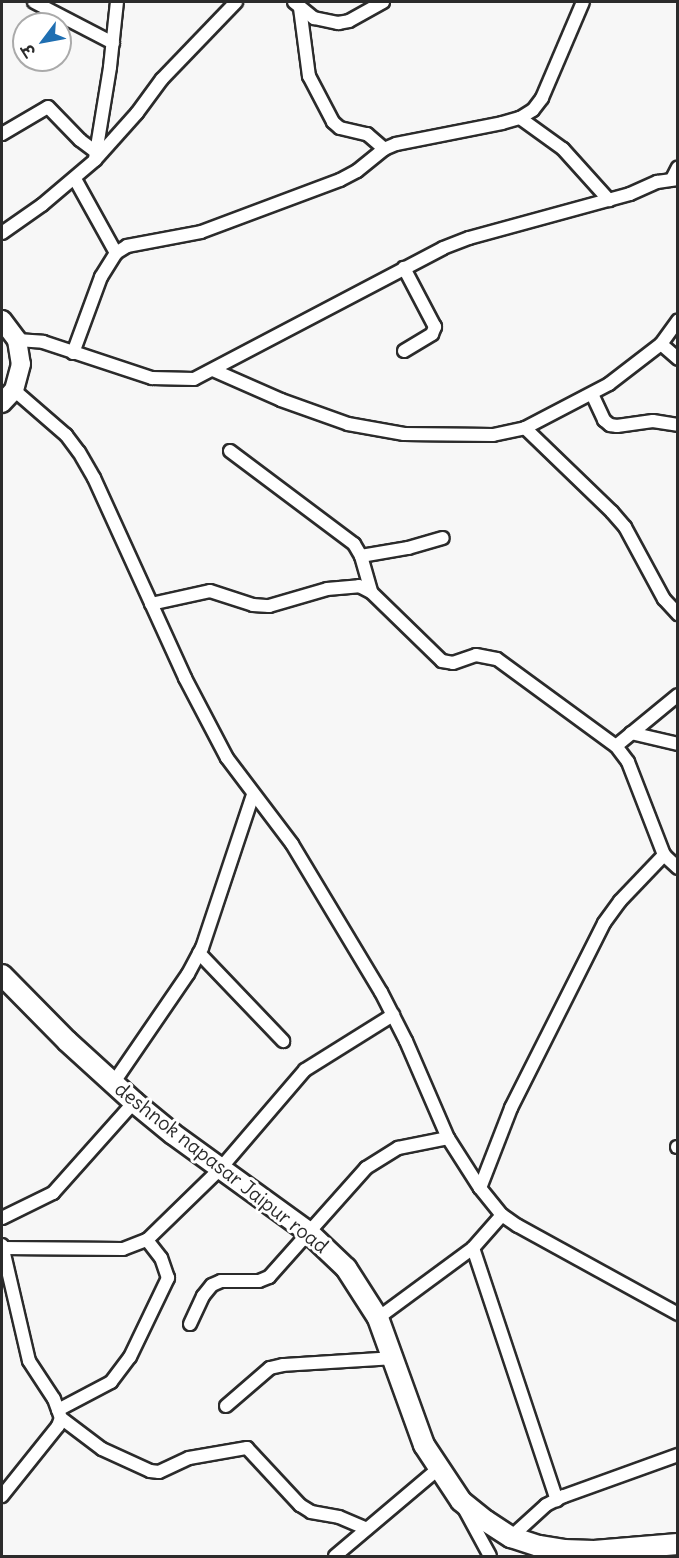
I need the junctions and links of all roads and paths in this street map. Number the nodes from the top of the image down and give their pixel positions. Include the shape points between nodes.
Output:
1 (34, 2) edge
2 (117, 2) edge
3 (236, 2) edge
4 (383, 2) edge
5 (583, 2) edge
6 (297, 5) edge
7 (113, 43) junction
8 (520, 118) junction
9 (2, 134) edge
10 (384, 149) junction
11 (95, 156) junction
12 (676, 175) edge
13 (75, 179) junction
14 (609, 200) junction
15 (2, 233) edge
16 (116, 253) junction
17 (404, 268) junction
18 (2, 320) edge
19 (678, 321) edge
20 (17, 340) junction
21 (661, 344) junction
22 (404, 351) dead end
23 (73, 353) junction
24 (678, 359) edge
25 (213, 370) junction
26 (592, 394) junction
27 (8, 396) edge
28 (678, 425) edge
29 (525, 428) junction
30 (230, 451) dead end
31 (443, 538) dead end
32 (361, 556) junction
33 (371, 592) junction
34 (151, 604) junction
35 (678, 614) edge
36 (678, 695) edge
37 (631, 733) junction
38 (678, 744) edge
39 (616, 746) junction
40 (253, 795) junction
41 (664, 855) junction
42 (678, 868) edge
43 (199, 953) junction
44 (2, 975) edge
45 (393, 1015) junction
46 (283, 1041) dead end
47 (114, 1083) junction
48 (134, 1102) junction
49 (448, 1138) junction
50 (220, 1169) junction
51 (480, 1188) junction
52 (502, 1215) junction
53 (2, 1218) edge
54 (307, 1231) junction
55 (147, 1240) junction
56 (2, 1247) edge
57 (473, 1248) junction
58 (10, 1282) junction
59 (2, 1298) edge
60 (678, 1314) edge
61 (378, 1318) junction
62 (190, 1324) dead end
63 (393, 1358) junction
64 (226, 1406) dead end
65 (60, 1414) junction
66 (678, 1455) edge
67 (438, 1469) junction
68 (2, 1496) edge
69 (557, 1500) junction
70 (461, 1501) junction
71 (367, 1529) junction
72 (511, 1537) junction
73 (678, 1544) edge
74 (634, 1552) edge
75 (335, 1557) edge
76 (490, 1557) edge

1 - 7 street
2 - 7 street
3 - 11 street
4 - 6 street via 338,23 314,18
5 - 8 street via 542,98
6 - 10 street via 309,76 333,122 340,129 367,134
7 - 11 street
8 - 10 street
8 - 14 street via 563,149
9 - 11 street via 48,107
10 - 16 street via 340,180 201,232 127,246
11 - 13 street
12 - 14 street
13 - 15 street
13 - 16 street
14 - 17 street via 469,238
16 - 23 street via 101,277
17 - 22 street via 435,327 432,334
17 - 25 street
18 - 20 main road
19 - 21 street
20 - 23 street via 43,342
20 - 27 main road via 19,378
21 - 24 street
21 - 26 street
23 - 25 street via 163,379 194,379
25 - 29 street via 292,404 381,431 493,435
26 - 28 street via 610,425 653,421
26 - 29 street
27 - 34 street via 66,435 79,452
29 - 35 street via 625,527 664,599
30 - 32 street via 342,533
31 - 32 street
32 - 33 street
33 - 34 street via 359,586 344,586 269,606 210,591
33 - 39 street via 442,661 453,663 476,655 496,659
34 - 40 street via 184,678 227,758
36 - 37 street
37 - 38 street
37 - 39 street
39 - 41 street via 628,762
40 - 43 street
40 - 45 street via 292,844
41 - 42 street
41 - 51 street via 603,923 511,1108
43 - 46 street
43 - 47 street
44 - 47 main road, deshnok napasar Jaipur road
45 - 49 street
45 - 50 street via 305,1070
47 - 48 main road, deshnok napasar Jaipur road
48 - 50 main road, deshnok napasar Jaipur road
48 - 53 street via 53,1193
49 - 51 street
49 - 54 street via 398,1148 383,1156 366,1168
50 - 54 main road, deshnok napasar Jaipur road
50 - 55 street
51 - 52 street
52 - 57 street
52 - 60 street
54 - 61 main road, deshnok napasar Jaipur road via 346,1268
54 - 62 street via 269,1276 259,1281 221,1281 212,1285
55 - 56 street via 123,1249
55 - 65 street via 162,1258 168,1278 130,1357 111,1382
56 - 58 street
57 - 61 street
57 - 69 street
58 - 59 street
58 - 65 street via 29,1361
61 - 63 main road, deshnok napasar Jaipur road
63 - 64 street via 270,1368
63 - 67 main road, deshnok napasar Jaipur road via 412,1416
65 - 68 street via 58,1426
65 - 71 street via 102,1449 150,1472 159,1472 189,1458 247,1448 300,1505
66 - 69 street
67 - 70 main road, deshnok napasar Jaipur road
67 - 71 street
69 - 72 street
70 - 72 main road, deshnok napasar Jaipur road
70 - 76 street
71 - 75 street
72 - 74 main road, deshnok napasar Jaipur road via 564,1551
73 - 74 main road, deshnok napasar Jaipur road

